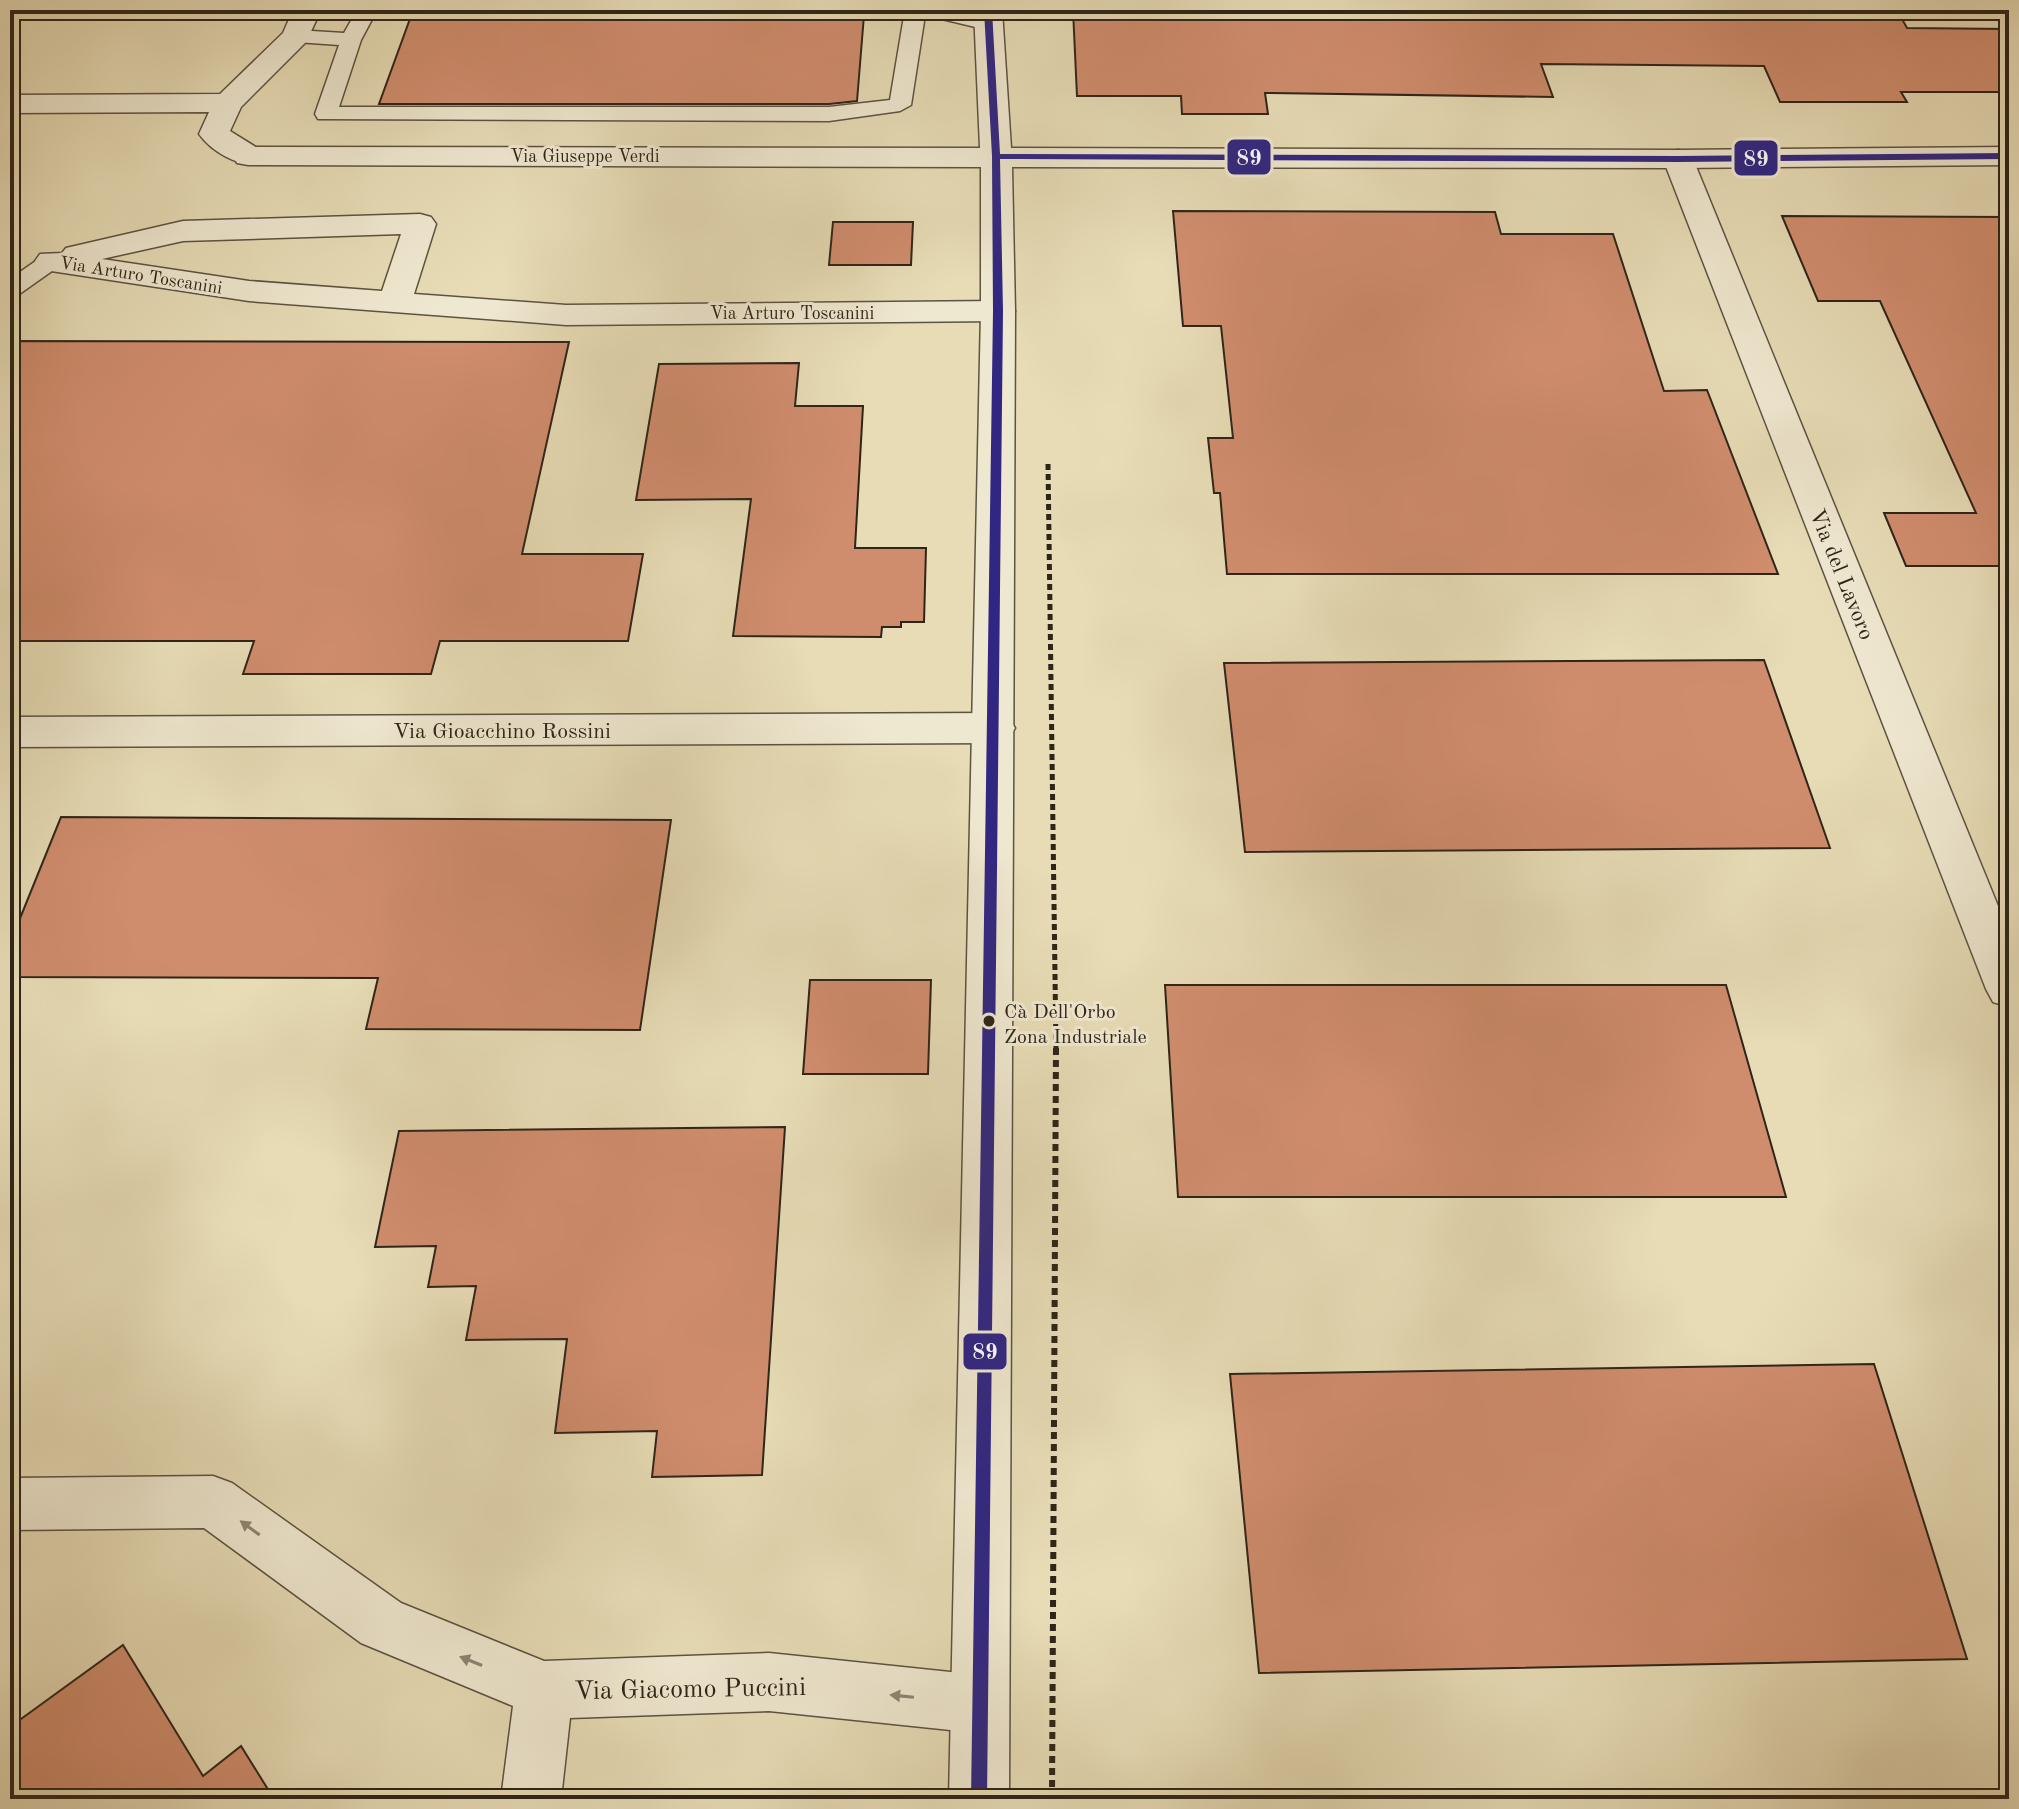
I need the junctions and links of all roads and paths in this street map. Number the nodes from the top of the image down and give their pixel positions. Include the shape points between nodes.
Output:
1 (367, 10) edge
2 (915, 10) edge
3 (931, 10) edge
4 (988, 17) edge
5 (302, 23) edge
6 (351, 40) junction
7 (228, 103) junction
8 (10, 104) edge
9 (996, 156) junction
10 (2009, 156) edge
11 (1678, 159) junction
12 (51, 261) junction
13 (10, 290) edge
14 (395, 302) junction
15 (998, 311) junction
16 (995, 728) junction
17 (10, 732) edge
18 (1056, 944) dead end
19 (2009, 989) edge
20 (10, 1504) edge
21 (544, 1690) junction
22 (979, 1704) junction
23 (531, 1799) edge
24 (979, 1799) edge
25 (1052, 1799) edge

1 - 6 lane
2 - 6 lane via 900,105 829,114 326,114
3 - 4 lane
4 - 9 street
5 - 6 lane
5 - 7 street
7 - 8 street
7 - 9 street, Via Giuseppe Verdi via 214,134 248,156
9 - 11 street
9 - 15 street
10 - 11 street
11 - 19 street, Via del Lavoro
12 - 13 lane
12 - 14 street, Via Arturo Toscanini via 249,291
12 - 14 street, Via Arturo Toscanini via 183,231 420,224
14 - 15 street, Via Arturo Toscanini via 566,315
15 - 16 street
16 - 17 street, Via Gioacchino Rossini
16 - 22 street
18 - 25 path
21 -> 20 street, Via Giacomo Puccini via 381,1623 213,1502
22 -> 21 street, Via Giacomo Puccini via 769,1682
21 - 23 street, Via Giacomo Puccini
22 - 24 street

